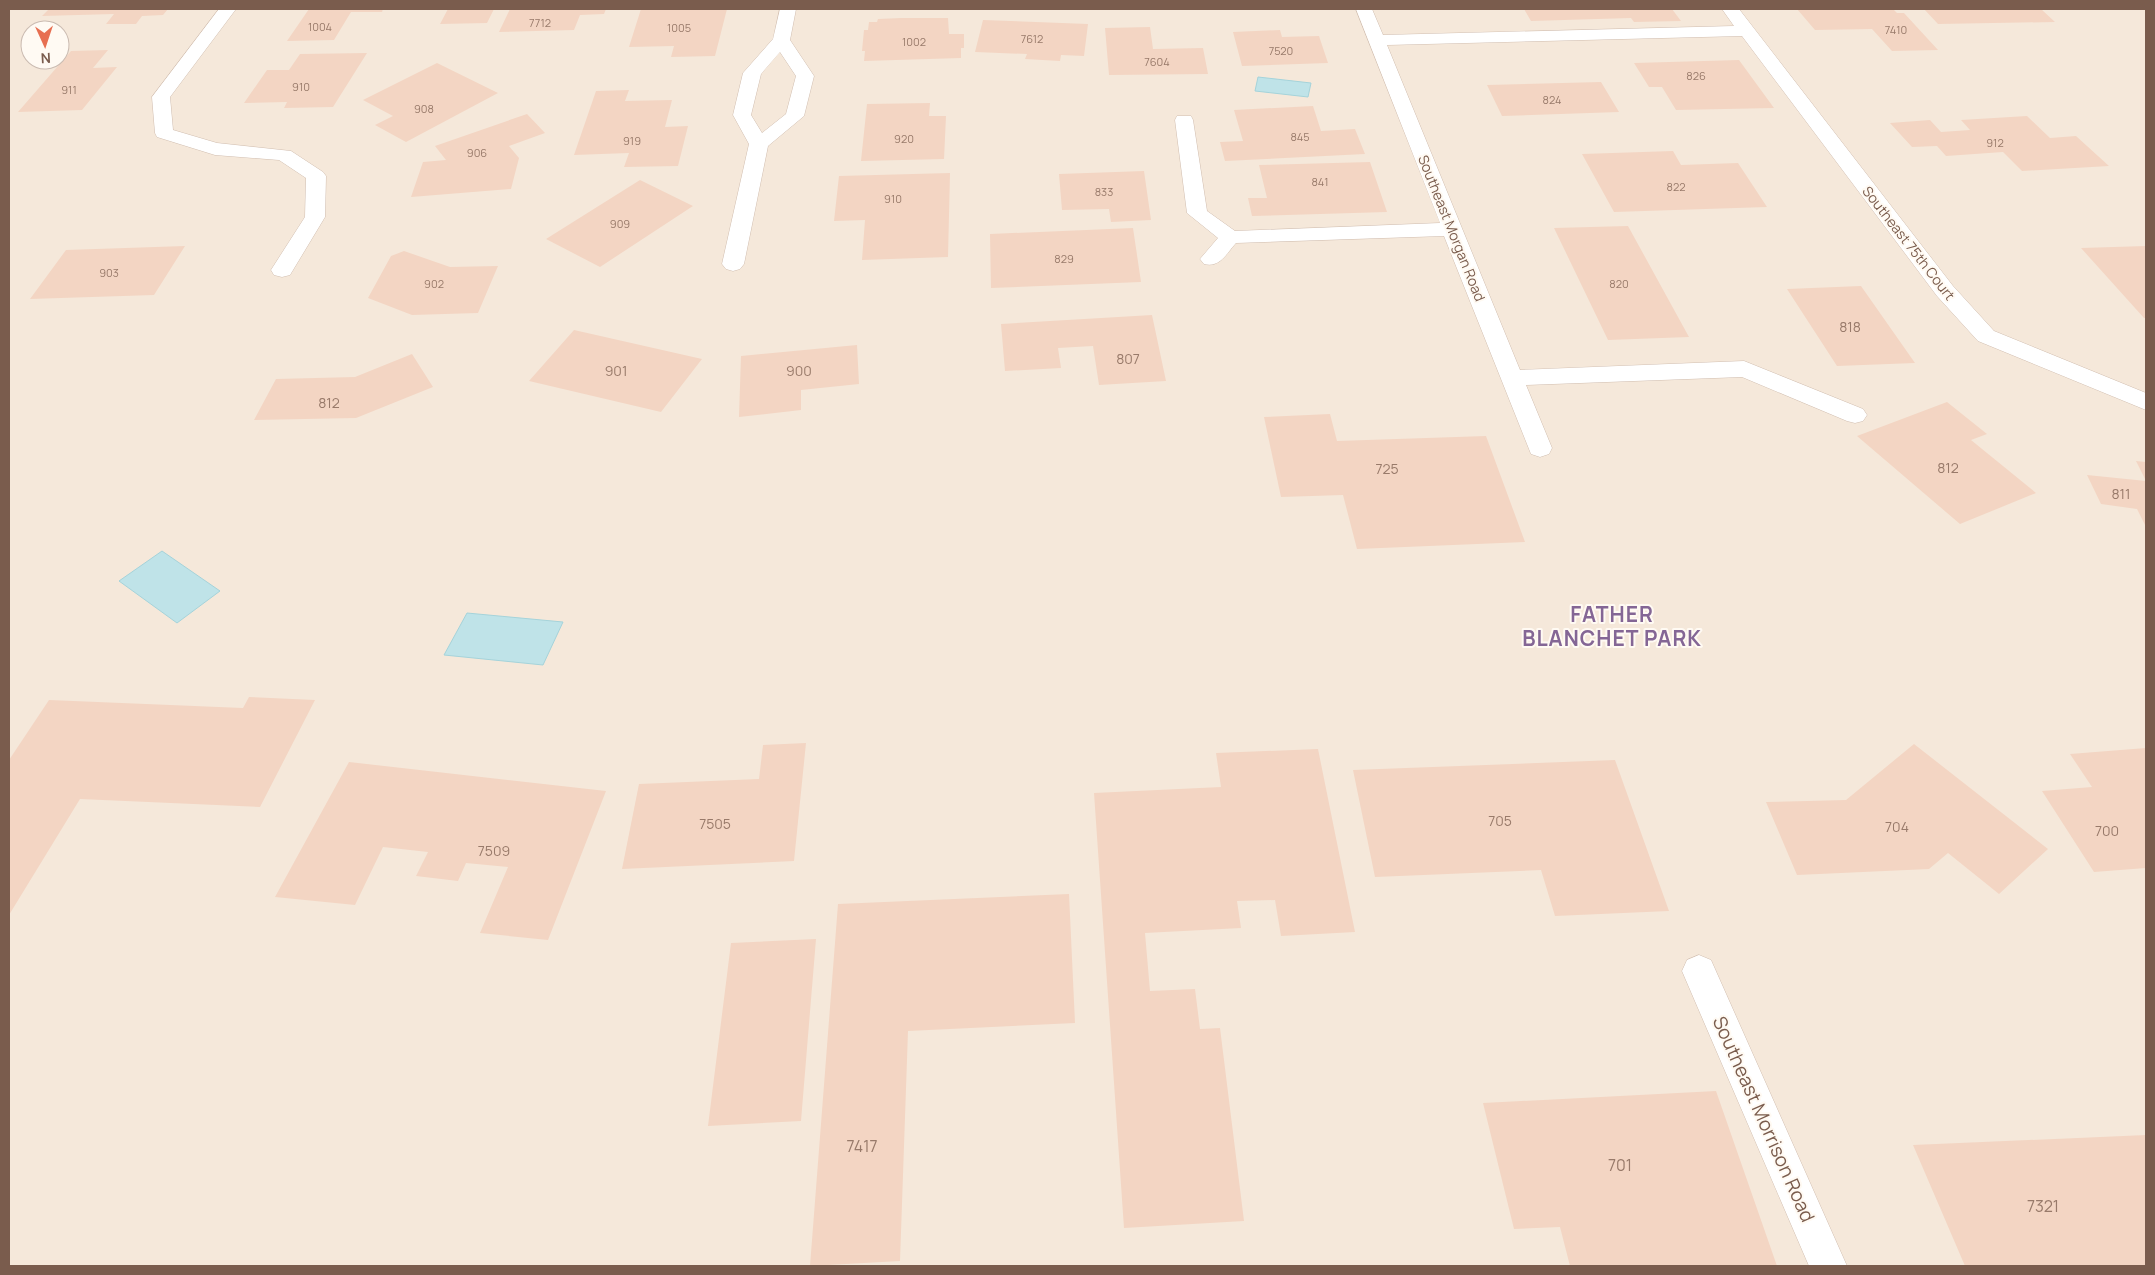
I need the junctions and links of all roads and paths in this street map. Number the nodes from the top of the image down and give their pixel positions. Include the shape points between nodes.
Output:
1 (228, 9) edge
2 (788, 9) edge
3 (1364, 9) edge
4 (1730, 9) edge
5 (1748, 31) junction
6 (781, 40) junction
7 (1377, 40) junction
8 (1184, 120) dead end
9 (759, 144) junction
10 (1453, 230) junction
11 (1230, 237) junction
12 (1211, 259) dead end
13 (733, 264) dead end
14 (282, 270) dead end
15 (1512, 378) junction
16 (2146, 402) edge
17 (1855, 415) dead end
18 (1540, 448) dead end
19 (1699, 971) dead end
20 (1828, 1266) edge

1 - 14 street via 161,97 164,133 215,149 284,155 316,176 315,217
2 - 6 street
3 - 7 street, Southeast Morgan Road
4 - 5 street, Southeast 75th Court
5 - 7 street
5 - 16 street, Southeast 75th Court via 1945,291 1986,336
6 - 9 street via 752,72 742,115
6 - 9 street via 805,76 795,116
7 - 10 street, Southeast Morgan Road
8 - 11 street via 1197,213
9 - 13 street
10 - 11 street
10 - 15 street, Southeast Morgan Road
11 - 12 street
15 - 17 street via 1744,369
15 - 18 street, Southeast Morgan Road
19 - 20 street, Southeast Morrison Road

